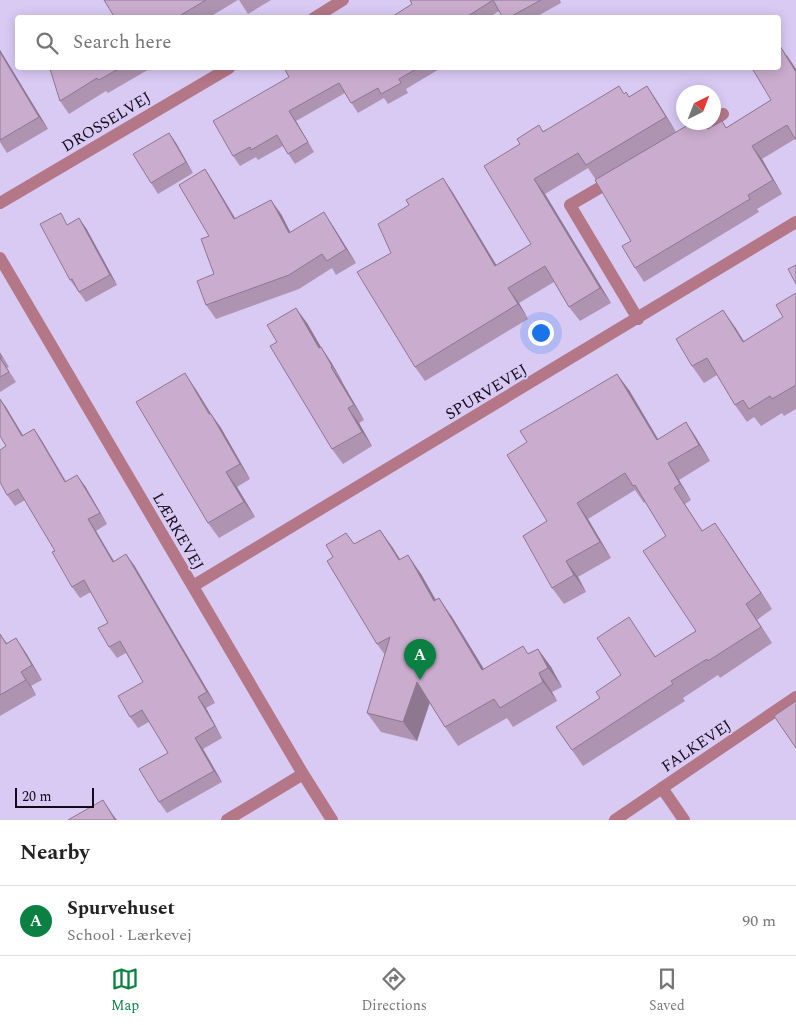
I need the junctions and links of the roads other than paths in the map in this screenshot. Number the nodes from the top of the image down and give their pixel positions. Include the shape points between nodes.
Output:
1 (343, 0) edge
2 (319, 15) edge
3 (226, 70) edge
4 (627, 171) edge
5 (0, 203) edge
6 (796, 222) edge
7 (0, 258) edge
8 (638, 319) junction
9 (193, 586) junction
10 (796, 697) edge
11 (303, 774) junction
12 (662, 788) junction
13 (227, 820) edge
14 (332, 820) edge
15 (615, 820) edge
16 (684, 820) edge

1 - 2 street
3 - 5 street, DROSSELVEJ
4 - 8 street via 570,205
6 - 8 street, SPURVEVEJ
7 - 9 street, LÆRKEVEJ
8 - 9 street, SPURVEVEJ
9 - 11 street, LÆRKEVEJ
10 - 12 street, FALKEVEJ
11 - 13 street
11 - 14 street, LÆRKEVEJ
12 - 15 street, FALKEVEJ
12 - 16 street

